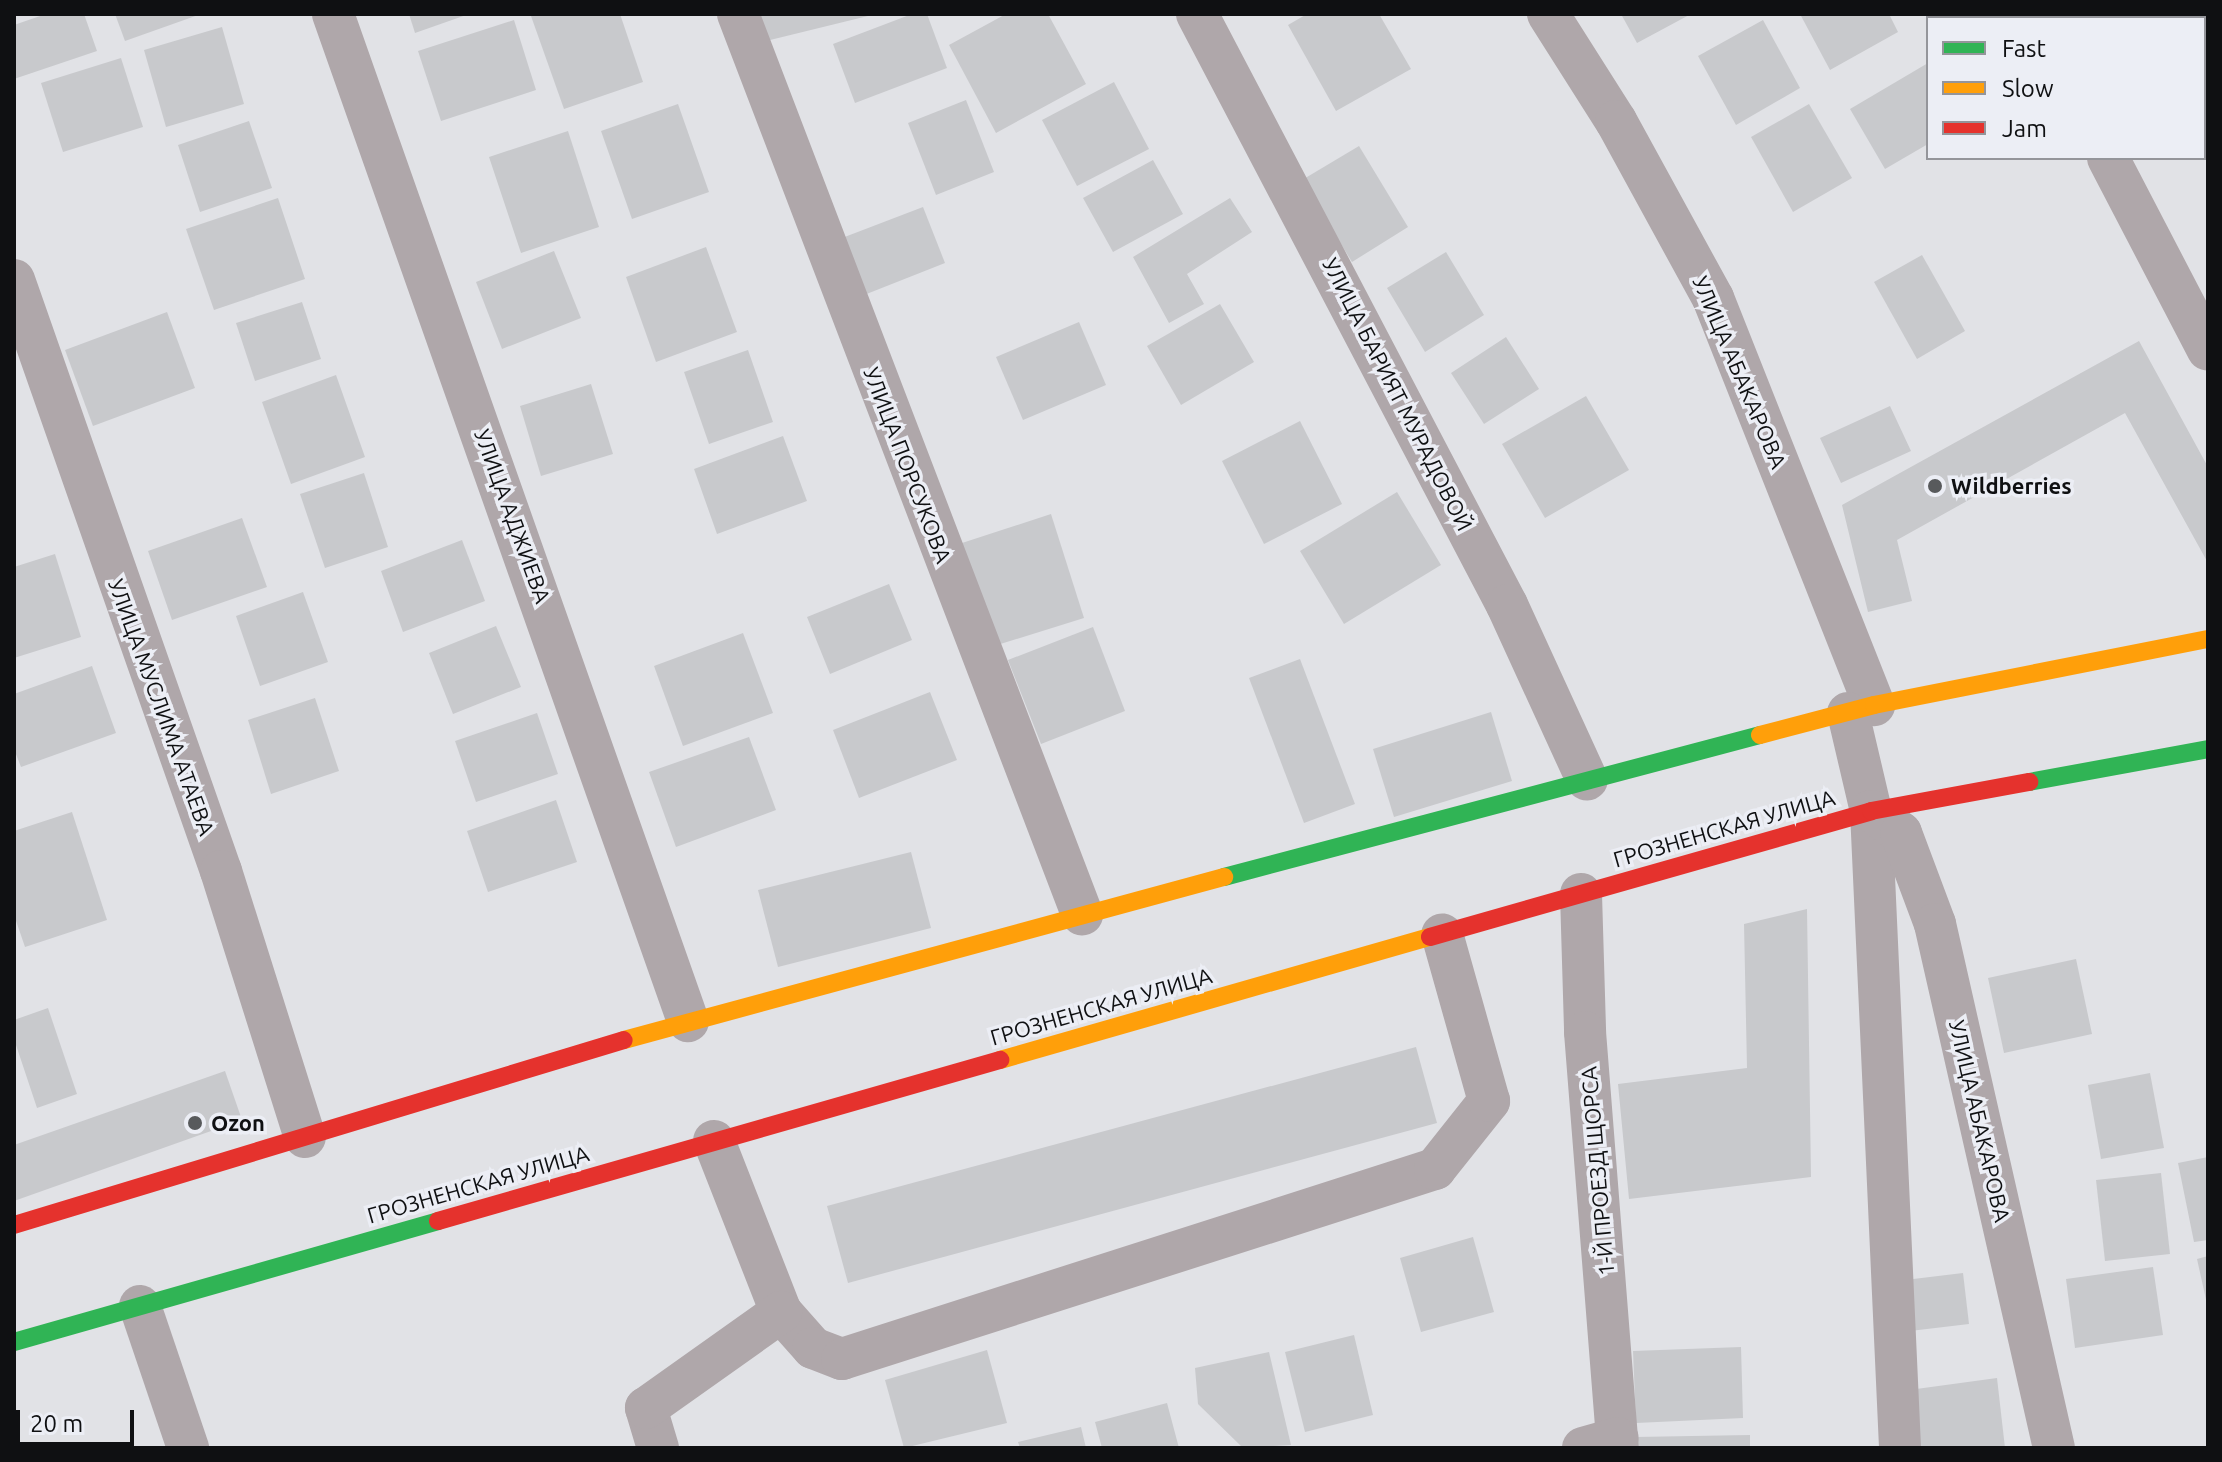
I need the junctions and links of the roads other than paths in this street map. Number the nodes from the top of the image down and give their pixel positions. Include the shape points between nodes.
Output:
1 (333, 14) edge
2 (738, 14) edge
3 (1197, 14) edge
4 (1548, 14) edge
5 (2109, 160) edge
6 (14, 280) edge
7 (2208, 350) edge
8 (2208, 639) edge
9 (1861, 709) junction
10 (2208, 749) edge
11 (1587, 780) junction
12 (1871, 811) junction
13 (1581, 894) junction
14 (1082, 914) junction
15 (1442, 934) junction
16 (688, 1021) junction
17 (305, 1137) junction
18 (714, 1141) junction
19 (14, 1225) edge
20 (140, 1306) junction
21 (781, 1312) junction
22 (14, 1342) edge
23 (1606, 1445) edge
24 (188, 1448) edge
25 (658, 1448) edge
26 (1900, 1448) edge
27 (2054, 1448) edge

1 - 16 street, УЛИЦА АДЖИЕВА
2 - 14 street, УЛИЦА ПОРСУКОВА
3 - 11 street, УЛИЦА БАРИЯТ МУРАДОВОЙ via 1507,605
4 - 9 street, УЛИЦА АБАКАРОВА via 1616,121 1713,298
5 - 7 street
6 - 17 street, УЛИЦА МУСЛИМА АТАЕВА via 221,871
8 - 9 street
9 - 11 street
9 - 12 street, УЛИЦА АБАКАРОВА
10 - 12 street, ГРОЗНЕНСКАЯ УЛИЦА
11 - 14 street
12 - 13 street, ГРОЗНЕНСКАЯ УЛИЦА
12 - 26 street, УЛИЦА АБАКАРОВА
12 - 27 street, УЛИЦА АБАКАРОВА via 1901,833 1935,924
13 - 15 street, ГРОЗНЕНСКАЯ УЛИЦА
13 - 23 street, 1-Й ПРОЕЗД ЩОРСА
14 - 16 street
15 - 18 street, ГРОЗНЕНСКАЯ УЛИЦА
15 - 21 street via 1489,1101 1435,1169 842,1359 813,1348
16 - 17 street
17 - 19 street
18 - 20 street, ГРОЗНЕНСКАЯ УЛИЦА
18 - 21 street
20 - 22 street, ГРОЗНЕНСКАЯ УЛИЦА
20 - 24 street
21 - 25 street via 646,1408

